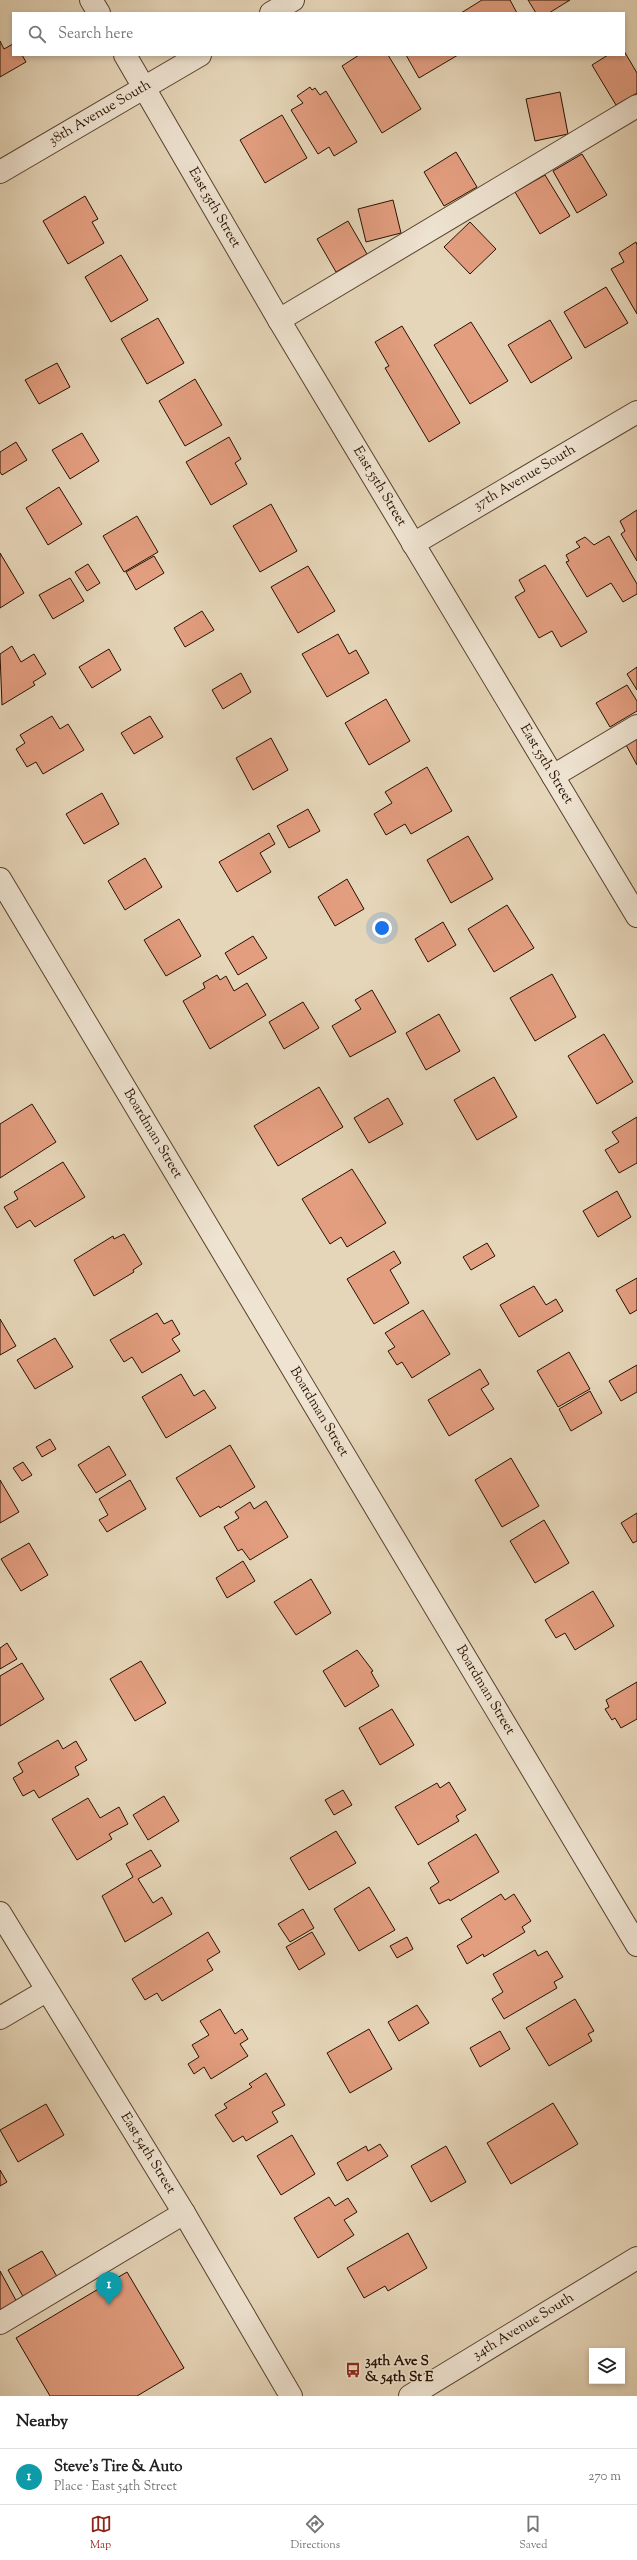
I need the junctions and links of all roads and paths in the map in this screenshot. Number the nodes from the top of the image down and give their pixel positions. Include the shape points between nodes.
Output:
1 (91, 0) edge
2 (293, 0) edge
3 (98, 12) edge
4 (273, 12) edge
5 (126, 56) edge
6 (198, 56) edge
7 (143, 89) junction
8 (637, 106) edge
9 (0, 172) edge
10 (279, 320) junction
11 (637, 412) edge
12 (413, 544) junction
13 (637, 726) edge
14 (553, 776) junction
15 (0, 879) edge
16 (637, 916) edge
17 (0, 1913) edge
18 (637, 1945) edge
19 (46, 1991) junction
20 (0, 2018) edge
21 (184, 2213) junction
22 (637, 2258) edge
23 (0, 2323) edge
24 (291, 2396) edge
25 (410, 2396) edge

1 - 3 street
2 - 4 street
5 - 7 street, East 55th Street
6 - 7 street, 38th Avenue South
7 - 9 street, 38th Avenue South
7 - 10 street, East 55th Street
8 - 10 street
10 - 12 street, East 55th Street
11 - 12 street, 37th Avenue South
12 - 14 street, East 55th Street
13 - 14 street
14 - 16 street, East 55th Street
15 - 18 street, Boardman Street
17 - 19 street, East 54th Street
19 - 20 street
19 - 21 street, East 54th Street
21 - 23 street
21 - 24 street, East 54th Street
22 - 25 street, 34th Avenue South

